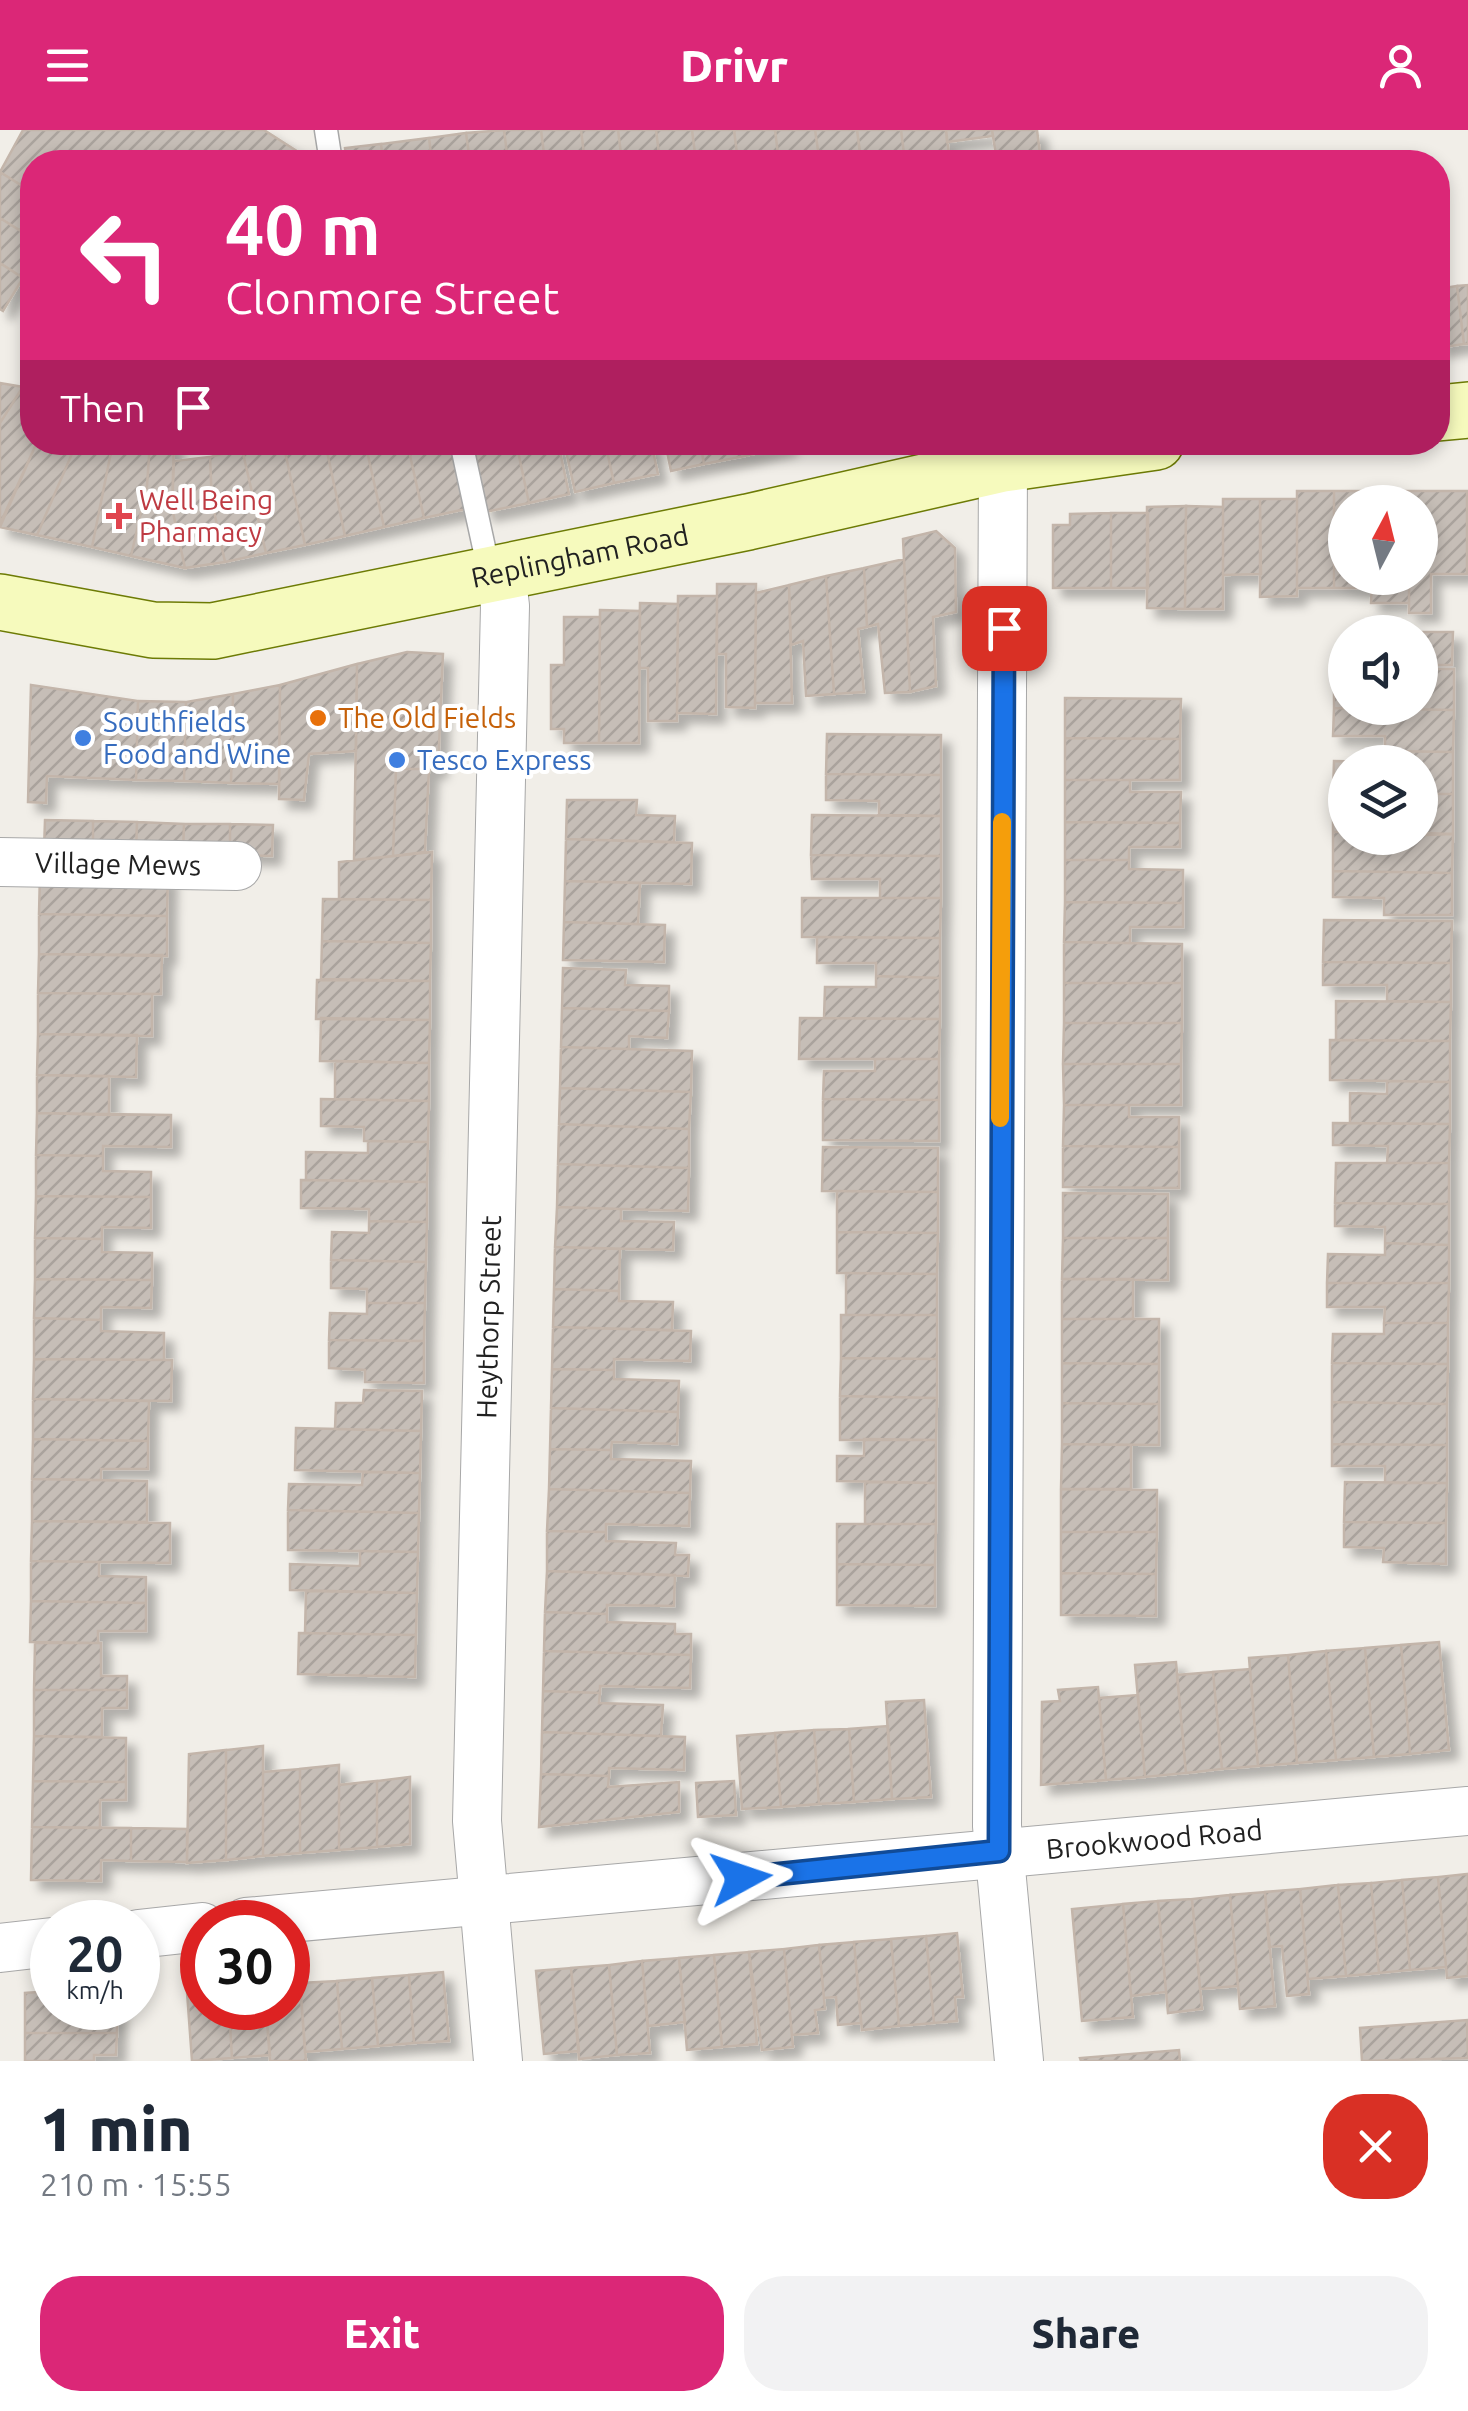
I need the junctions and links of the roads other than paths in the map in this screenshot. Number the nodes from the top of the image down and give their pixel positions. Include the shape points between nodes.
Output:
1 (464, 455) edge
2 (1066, 455) edge
3 (1003, 464) junction
4 (495, 574) junction
5 (0, 602) edge
6 (0, 862) edge
7 (236, 866) dead end
8 (1468, 1811) edge
9 (999, 1851) junction
10 (482, 1899) junction
11 (310, 1916) edge
12 (30, 1945) edge
13 (0, 1948) edge
14 (498, 2061) edge
15 (1018, 2061) edge

1 - 4 lane
2 - 3 street, Replingham Road
3 - 4 street, Replingham Road
3 - 9 street
4 - 5 street, Replingham Road via 213,631 153,630
4 - 10 street, Heythorp Street via 505,606 476,1821
6 - 7 street, Village Mews
8 - 9 street, Brookwood Road
9 - 10 street, Brookwood Road
9 - 15 street
10 - 11 street, Brookwood Road
10 - 14 street, Heythorp Street
12 - 13 street

